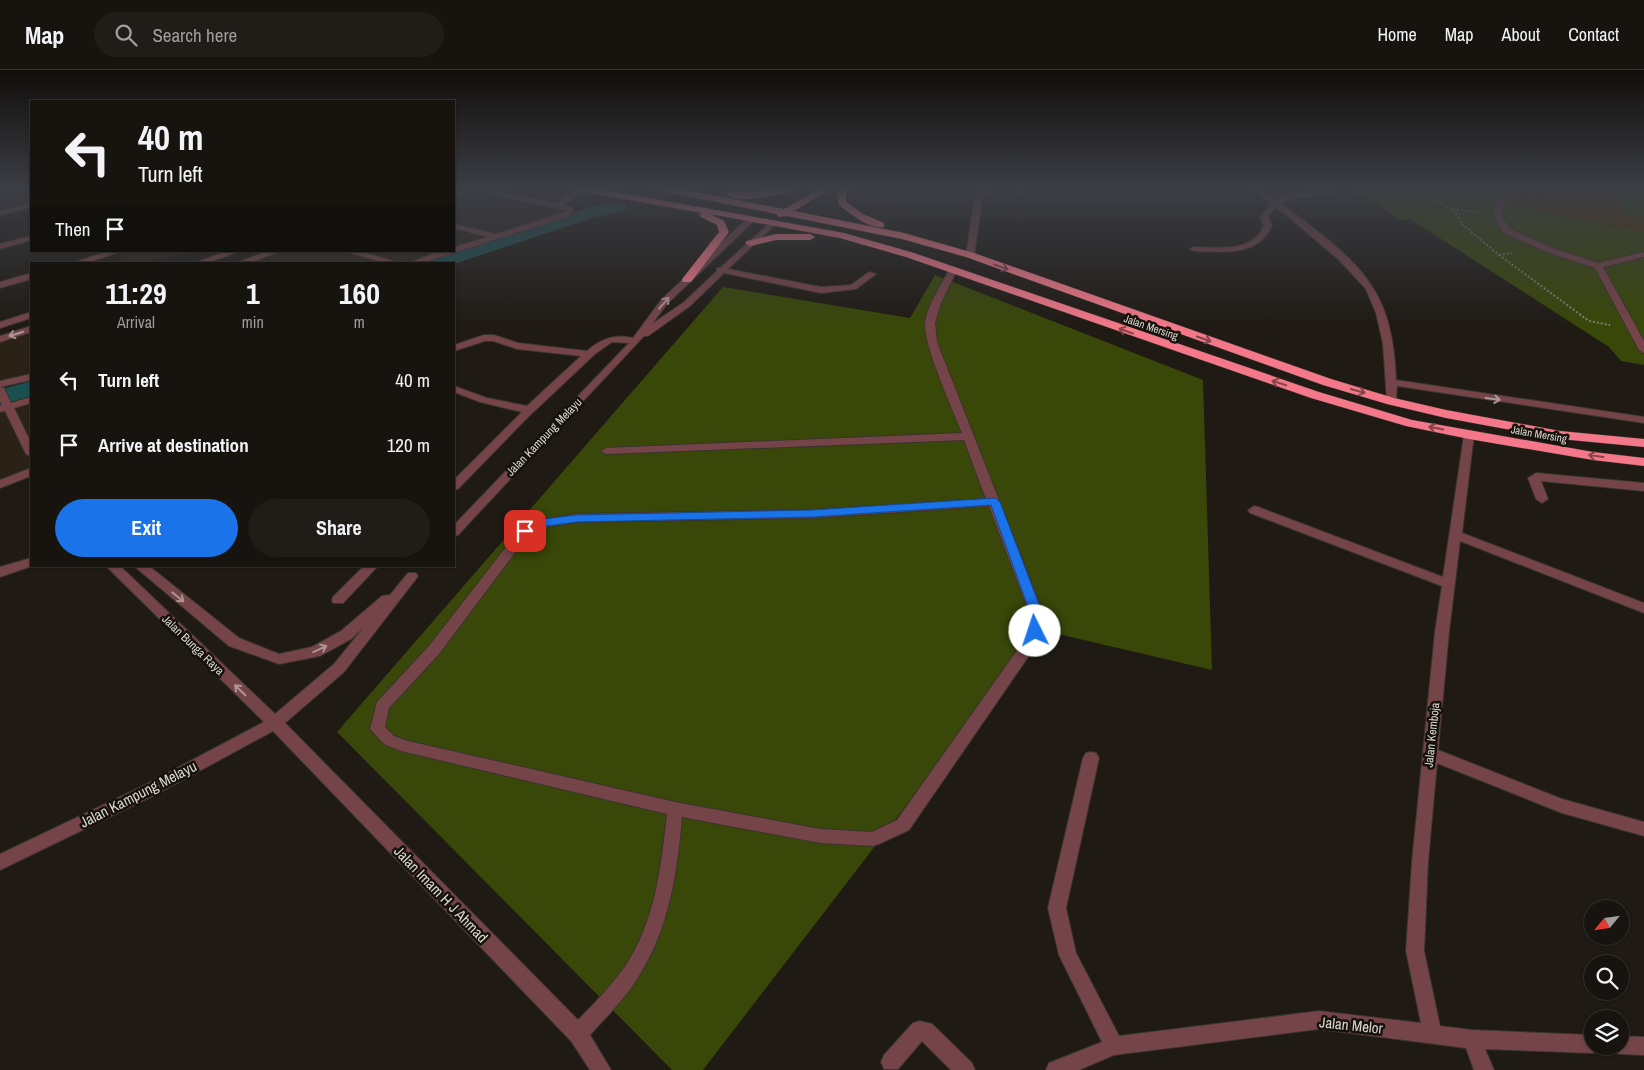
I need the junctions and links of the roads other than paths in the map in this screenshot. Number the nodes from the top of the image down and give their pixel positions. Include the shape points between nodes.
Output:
1 (486, 234) edge
2 (504, 234) edge
3 (723, 234) edge
4 (737, 234) edge
5 (760, 234) edge
6 (834, 234) edge
7 (892, 234) edge
8 (899, 234) edge
9 (973, 234) edge
10 (1266, 234) edge
11 (1314, 234) edge
12 (1513, 234) edge
13 (496, 236) junction
14 (904, 236) junction
15 (30, 238) edge
16 (750, 243) junction
17 (0, 246) edge
18 (1194, 249) dead end
19 (455, 250) edge
20 (115, 252) edge
21 (233, 252) edge
22 (274, 252) edge
23 (352, 252) edge
24 (446, 252) edge
25 (1644, 254) edge
26 (910, 255) junction
27 (970, 255) junction
28 (81, 262) edge
29 (202, 262) edge
30 (244, 262) edge
31 (391, 262) edge
32 (416, 262) edge
33 (1598, 266) junction
34 (720, 270) junction
35 (953, 270) junction
36 (872, 274) dead end
37 (30, 276) edge
38 (687, 280) junction
39 (0, 285) edge
40 (30, 315) edge
41 (0, 325) edge
42 (30, 329) edge
43 (0, 339) edge
44 (635, 342) junction
45 (455, 348) edge
46 (1644, 350) edge
47 (590, 354) junction
48 (30, 378) edge
49 (1393, 382) junction
50 (455, 389) edge
51 (2, 397) edge
52 (30, 400) edge
53 (1391, 401) junction
54 (529, 410) junction
55 (1644, 420) edge
56 (1469, 435) junction
57 (969, 436) junction
58 (1644, 443) edge
59 (606, 451) dead end
60 (30, 452) edge
61 (1644, 462) edge
62 (30, 472) edge
63 (458, 475) edge
64 (0, 484) edge
65 (1644, 487) edge
66 (1542, 500) dead end
67 (995, 502) junction
68 (1254, 510) dead end
69 (455, 531) edge
70 (1456, 535) junction
71 (30, 562) edge
72 (113, 567) edge
73 (143, 567) edge
74 (371, 567) edge
75 (417, 571) edge
76 (0, 572) edge
77 (156, 572) edge
78 (1449, 584) junction
79 (338, 600) dead end
80 (1644, 608) edge
81 (275, 724) junction
82 (1430, 753) junction
83 (1091, 758) dead end
84 (675, 809) junction
85 (1644, 829) edge
86 (0, 862) edge
87 (578, 1034) junction
88 (1433, 1034) junction
89 (1472, 1039) junction
90 (1584, 1044) edge
91 (1629, 1045) edge
92 (1114, 1046) junction
93 (1644, 1046) edge
94 (891, 1062) dead end
95 (601, 1070) edge
96 (965, 1070) edge
97 (1056, 1070) edge
98 (1484, 1070) edge

1 - 13 street
2 - 13 street
3 - 38 highway
4 - 38 street, Jalan Kampung Melayu
5 - 16 street, Jalan Kampung Melayu
6 - 26 highway, Jalan Mersing
7 - 14 highway, Jalan Mersing
8 - 14 highway
9 - 27 street
10 - 18 street via 1253,244 1231,249
11 - 49 street via 1370,289 1383,326
12 - 33 street
13 - 19 street
14 - 27 highway, Jalan Mersing
15 - 17 street
16 - 26 highway via 776,237 827,238
16 - 34 street, Jalan Kampung Melayu
20 - 28 street
21 - 29 street
22 - 30 street
23 - 31 street
24 - 32 street
25 - 33 street
26 - 35 highway, Jalan Mersing
27 -> 53 highway, Jalan Mersing via 1327,382
33 - 46 street
34 - 36 street via 822,290 853,286
34 - 44 street, Jalan Kampung Melayu via 687,304
56 -> 35 highway, Jalan Mersing via 1410,423 1315,395
35 - 57 street via 930,323 932,342
37 - 39 street
44 -> 38 street, Jalan Kampung Melayu via 664,302
40 - 41 street
42 -> 43 street
44 - 47 street via 614,338
44 - 69 street, Jalan Kampung Melayu
45 - 47 street via 494,338 517,346
47 - 54 street
48 - 51 street
49 - 53 street
49 -> 55 street
50 - 54 street
51 - 52 street
51 - 60 street
53 - 58 highway, Jalan Mersing via 1560,434
54 - 63 street
61 -> 56 highway, Jalan Mersing
56 - 70 street, Jalan Kemboja
57 - 59 street
57 - 67 street
62 - 64 street
65 - 66 street via 1536,477
67 - 84 street via 1037,615 1035,631 1023,653 902,825 873,839 820,836
67 - 84 street via 812,514 576,518 545,523 525,531 434,650 382,706 377,729 389,740 406,747
68 - 78 street
70 - 78 street, Jalan Kemboja
70 - 80 street
71 - 76 street
81 -> 72 street, Jalan Bunga Raya
73 - 77 street
74 - 79 street
77 -> 75 street via 234,642 279,659 315,652 346,635
75 - 81 street, Jalan Kampung Melayu via 339,668
78 - 82 street, Jalan Kemboja
81 - 86 street, Jalan Kampung Melayu via 150,790
81 - 87 street, Jalan Imam H J Ahmad
82 - 85 street via 1547,803
82 - 88 street, Jalan Kemboja via 1415,952
83 - 92 street via 1057,908 1068,955
84 - 87 street via 668,880 656,925 630,974
87 - 95 street, Jalan Imam H J Ahmad
88 - 89 street, Jalan Melor
88 - 92 street, Jalan Melor via 1319,1020
89 - 90 street, Jalan Melor
89 - 98 street
91 - 93 street
92 - 97 street, Jalan Melor
94 - 96 street via 920,1030 925,1031

